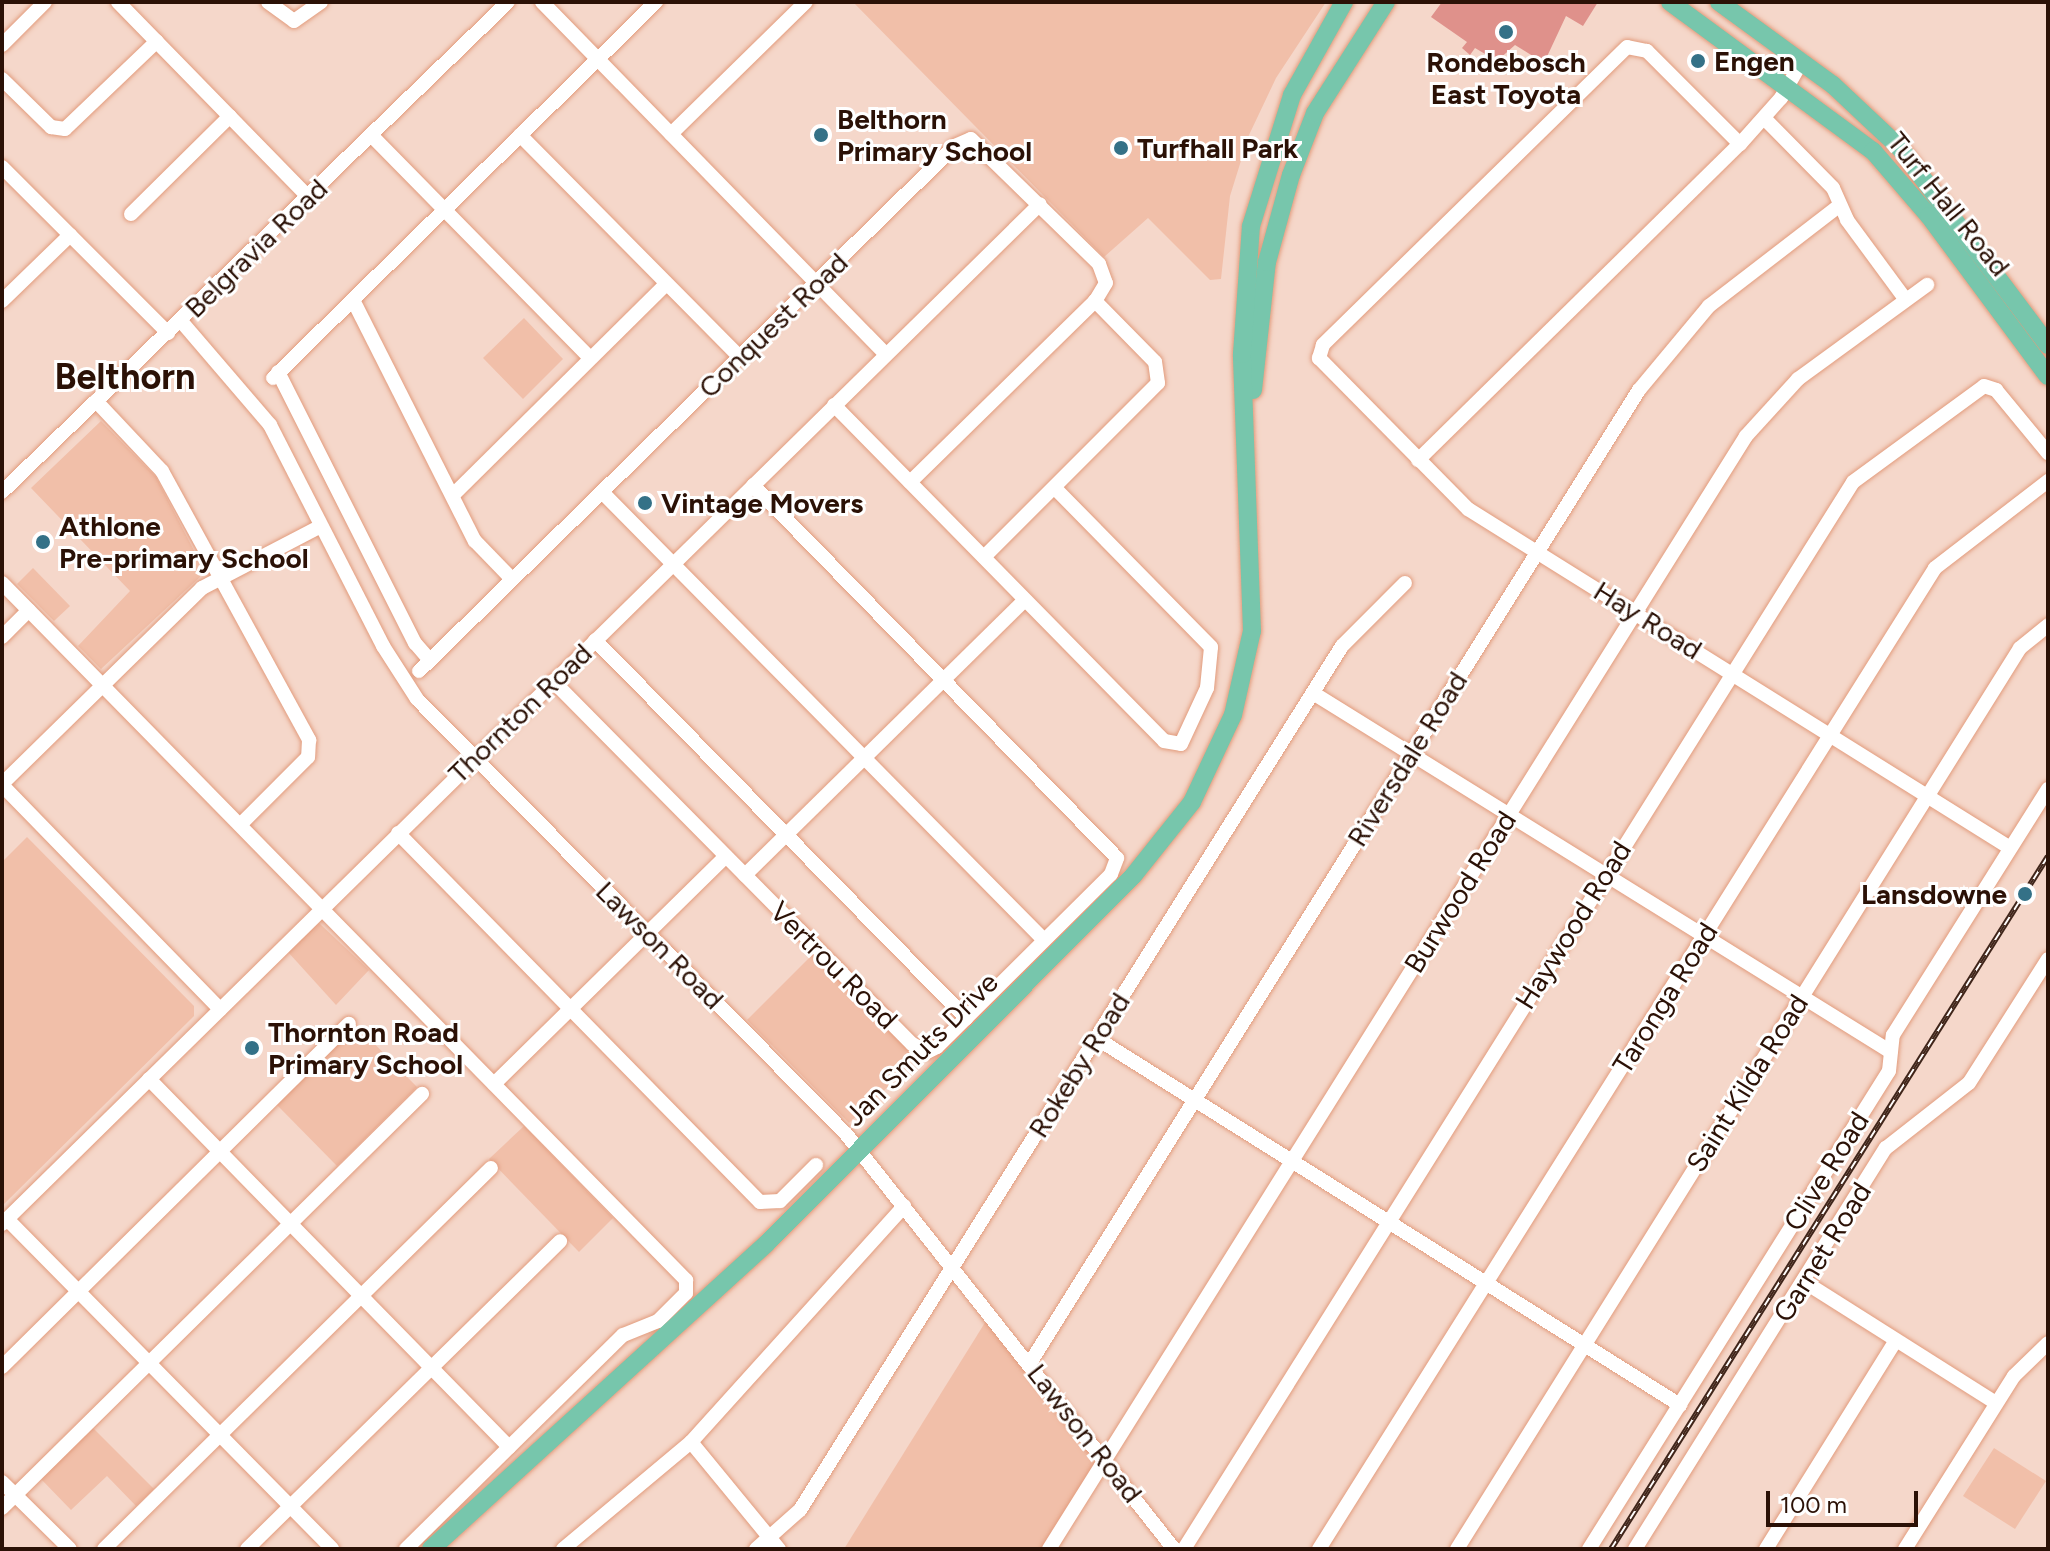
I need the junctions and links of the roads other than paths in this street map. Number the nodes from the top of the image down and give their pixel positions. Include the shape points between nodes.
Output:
1 (45, 2) edge
2 (118, 2) edge
3 (268, 2) edge
4 (321, 2) edge
5 (542, 2) edge
6 (656, 2) edge
7 (806, 2) edge
8 (1344, 2) edge
9 (1386, 2) edge
10 (1670, 2) edge
11 (1719, 2) edge
12 (501, 4) edge
13 (157, 41) junction
14 (2, 45) edge
15 (597, 59) junction
16 (1802, 61) junction
17 (2, 79) edge
18 (1787, 86) junction
19 (230, 116) junction
20 (1764, 118) junction
21 (671, 134) junction
22 (520, 135) junction
23 (372, 136) junction
24 (1740, 144) junction
25 (2, 167) edge
26 (308, 197) junction
27 (1040, 204) junction
28 (1840, 205) junction
29 (444, 210) junction
30 (131, 214) dead end
31 (70, 235) junction
32 (815, 283) junction
33 (666, 284) junction
34 (1927, 285) dead end
35 (353, 300) junction
36 (1906, 300) junction
37 (2, 301) edge
38 (1095, 301) junction
39 (181, 321) junction
40 (168, 333) junction
41 (2048, 345) edge
42 (885, 354) junction
43 (740, 357) junction
44 (590, 358) junction
45 (2048, 376) edge
46 (96, 401) junction
47 (834, 405) junction
48 (2048, 453) edge
49 (1418, 460) junction
50 (1250, 480) junction
51 (2048, 481) edge
52 (910, 482) junction
53 (753, 485) junction
54 (1055, 488) junction
55 (2, 492) edge
56 (602, 492) junction
57 (453, 495) junction
58 (321, 526) junction
59 (1537, 550) junction
60 (984, 557) junction
61 (672, 563) junction
62 (218, 577) junction
63 (512, 579) junction
64 (2, 583) edge
65 (1405, 583) dead end
66 (1025, 600) junction
67 (29, 610) junction
68 (1635, 613) junction
69 (2048, 625) edge
70 (2, 637) edge
71 (595, 640) junction
72 (430, 660) junction
73 (419, 671) dead end
74 (1731, 673) junction
75 (944, 679) junction
76 (553, 681) junction
77 (102, 685) junction
78 (1313, 693) junction
79 (1830, 734) junction
80 (1410, 754) junction
81 (474, 757) junction
82 (865, 758) junction
83 (2, 785) edge
84 (2048, 789) edge
85 (1928, 796) junction
86 (1508, 816) junction
87 (240, 825) junction
88 (398, 833) junction
89 (786, 835) junction
90 (2010, 848) junction
91 (726, 856) junction
92 (745, 875) junction
93 (1604, 875) junction
94 (320, 908) junction
95 (648, 932) junction
96 (1703, 938) junction
97 (1044, 940) junction
98 (2048, 959) edge
99 (2041, 984) edge
100 (1799, 999) junction
101 (570, 1008) junction
102 (220, 1009) junction
103 (966, 1018) junction
104 (349, 1024) dead end
105 (1096, 1038) junction
106 (1891, 1052) junction
107 (149, 1079) junction
108 (494, 1084) junction
109 (422, 1094) dead end
110 (1194, 1100) junction
111 (859, 1150) junction
112 (220, 1152) junction
113 (1292, 1161) junction
114 (816, 1165) dead end
115 (491, 1168) dead end
116 (904, 1206) junction
117 (5, 1222) edge
118 (1388, 1222) junction
119 (290, 1224) junction
120 (560, 1241) dead end
121 (953, 1267) junction
122 (1803, 1281) junction
123 (1485, 1283) junction
124 (78, 1291) junction
125 (361, 1295) junction
126 (1895, 1342) junction
127 (2048, 1343) edge
128 (1585, 1345) junction
129 (149, 1363) junction
130 (1030, 1363) junction
131 (2, 1367) edge
132 (432, 1368) junction
133 (1996, 1403) junction
134 (1680, 1405) junction
135 (219, 1435) junction
136 (691, 1442) junction
137 (509, 1447) junction
138 (1106, 1459) junction
139 (2, 1482) edge
140 (15, 1495) junction
141 (290, 1507) junction
142 (2, 1508) edge
143 (775, 1543) edge
144 (70, 1549) edge
145 (104, 1549) edge
146 (247, 1549) edge
147 (332, 1549) edge
148 (406, 1549) edge
149 (431, 1549) edge
150 (563, 1549) edge
151 (756, 1549) edge
152 (1049, 1549) edge
153 (1174, 1549) edge
154 (1184, 1549) edge
155 (1319, 1549) edge
156 (1457, 1549) edge
157 (1589, 1549) edge
158 (1635, 1549) edge
159 (1766, 1549) edge
160 (1905, 1549) edge

1 - 14 street
2 - 13 street
3 - 4 street via 294,21
5 - 15 street
6 - 15 street
7 - 21 street
8 - 50 main road, Jan Smuts Drive via 1292,95 1253,216 1242,354
9 - 50 main road, Jan Smuts Drive via 1315,113 1283,204 1261,303
10 - 18 main road, Turf Hall Road
11 - 16 main road, Turf Hall Road
12 - 23 street, Belgravia Road
13 - 17 street via 65,129 51,127
13 - 19 street
15 - 21 street
15 - 22 street
16 - 18 street
16 - 41 main road, Turf Hall Road via 1907,157
18 - 20 street
18 - 45 main road, Turf Hall Road via 1850,131 1889,169
19 - 26 street
19 - 30 street
20 - 24 street
20 - 28 street via 1833,188
21 - 32 street
22 - 29 street
22 - 33 street
23 - 26 street, Belgravia Road
23 - 29 street
24 - 49 street
24 - 49 street, Hay Road via 1647,51 1627,47 1318,353
25 - 31 street
26 - 39 street, Belgravia Road
27 - 32 street, Conquest Road via 983,144 965,139
27 - 38 street, Conquest Road via 1099,264 1106,283
27 - 42 street, Thornton Road
28 - 36 street
28 - 59 street, Riversdale Road via 1692,324 1639,390
29 - 35 street
29 - 44 street
31 - 37 street
31 - 40 street
32 - 42 street
32 - 43 street, Conquest Road
33 - 43 street
33 - 44 street
34 - 36 street, Burwood Road
35 - 57 street
35 - 72 street via 276,375 415,643
36 - 68 street, Burwood Road via 1798,379 1766,410
38 - 52 street
38 - 54 street via 1155,362 1161,377
39 - 40 street, Belgravia Road
39 - 58 street, Lawson Road via 260,411
40 - 46 street, Belgravia Road
42 - 47 street, Thornton Road
43 - 56 street, Conquest Road
44 - 57 street
46 - 55 street, Belgravia Road
46 - 62 street via 162,471
47 - 52 street
47 - 53 street, Thornton Road
48 - 74 street, Haywood Road via 1995,389 1981,387 1859,475
49 - 59 street, Hay Road via 1468,509
50 - 111 main road, Jan Smuts Drive via 1255,594 1246,665 1226,735 1192,802 1133,876
51 - 79 street, Taronga Road via 1938,564
52 - 60 street
53 - 61 street, Thornton Road
53 - 75 street
54 - 60 street
54 - 66 street via 1211,647 1207,688 1181,744 1164,741
56 - 61 street
56 - 63 street, Conquest Road
57 - 63 street via 480,548
58 - 62 street
58 - 81 street, Lawson Road via 404,682
59 - 68 street, Hay Road
59 - 80 street, Riversdale Road
60 - 66 street
61 - 71 street, Thornton Road
61 - 82 street
62 - 77 street
62 - 87 street via 310,749
63 - 72 street, Conquest Road
64 - 67 street
65 - 78 street, Rokeby Road via 1347,639
66 - 75 street
67 - 70 street
67 - 77 street
68 - 74 street, Hay Road
68 - 86 street, Burwood Road
69 - 85 street, Saint Kilda Road via 2020,648
71 - 76 street, Thornton Road
71 - 89 street
72 - 73 street, Conquest Road
74 - 79 street, Hay Road
74 - 93 street, Haywood Road
75 - 82 street
75 - 97 street, Vertrou Road via 1118,863
76 - 81 street, Thornton Road
76 - 91 street, Vertrou Road
77 - 83 street
77 - 87 street
78 - 80 street
78 - 105 street, Rokeby Road
79 - 85 street, Hay Road
79 - 96 street, Taronga Road
80 - 86 street
80 - 110 street, Riversdale Road
81 - 88 street, Thornton Road
81 - 95 street, Lawson Road
82 - 89 street
82 - 97 street
83 - 102 street
84 - 90 street, Clive Road
85 - 90 street, Hay Road
85 - 100 street, Saint Kilda Road
86 - 93 street
86 - 113 street, Burwood Road
87 - 94 street
88 - 94 street, Thornton Road
88 - 101 street
89 - 92 street
89 - 103 street
90 - 106 street, Clive Road via 1893,1035
91 - 92 street, Vertrou Road
91 - 95 street
92 - 103 street, Vertrou Road via 917,1048 932,1051
93 - 96 street
93 - 118 street, Haywood Road
94 - 102 street, Thornton Road
94 - 108 street
95 - 101 street
95 - 111 street, Lawson Road
96 - 100 street
96 - 123 street, Taronga Road
97 - 103 street, Vertrou Road
98 - 99 street, Garnet Road
99 - 122 street, Garnet Road via 1969,1083 1886,1148
100 - 106 street
100 - 128 street, Saint Kilda Road
101 - 108 street
101 - 114 street via 760,1202 780,1201
102 - 107 street, Thornton Road
104 - 112 street
105 - 110 street
105 - 121 street, Rokeby Road
106 - 134 street, Clive Road via 1889,1071
107 - 112 street
107 - 117 street, Thornton Road
108 - 137 street via 687,1285 658,1321 623,1335
109 - 119 street
110 - 113 street
110 - 130 street, Riversdale Road
111 - 116 street, Lawson Road
111 - 149 main road, Jan Smuts Drive via 767,1243
112 - 119 street
112 - 124 street
113 - 118 street
113 - 138 street, Burwood Road
115 - 125 street
116 - 121 street, Lawson Road
116 - 136 street
117 - 124 street
118 - 123 street
118 - 154 street, Haywood Road
119 - 125 street
119 - 129 street
120 - 132 street
121 - 130 street, Lawson Road
121 - 143 street, Rokeby Road
122 - 126 street
122 - 158 street, Garnet Road
123 - 128 street
123 - 155 street, Taronga Road
124 - 129 street
124 - 131 street
125 - 132 street
125 - 135 street
126 - 133 street
126 - 159 street
127 - 133 street
128 - 134 street
128 - 156 street, Saint Kilda Road
129 - 135 street
129 - 140 street
130 - 138 street, Lawson Road
132 - 137 street
132 - 141 street
133 - 160 street
134 - 157 street, Clive Road
135 - 141 street
135 - 145 street
136 - 143 street
136 - 150 street
137 - 148 street
138 - 152 street, Burwood Road
138 - 153 street, Lawson Road
139 - 140 street
140 - 142 street
140 - 144 street
141 - 146 street
141 - 147 street
143 - 151 street, Rokeby Road

